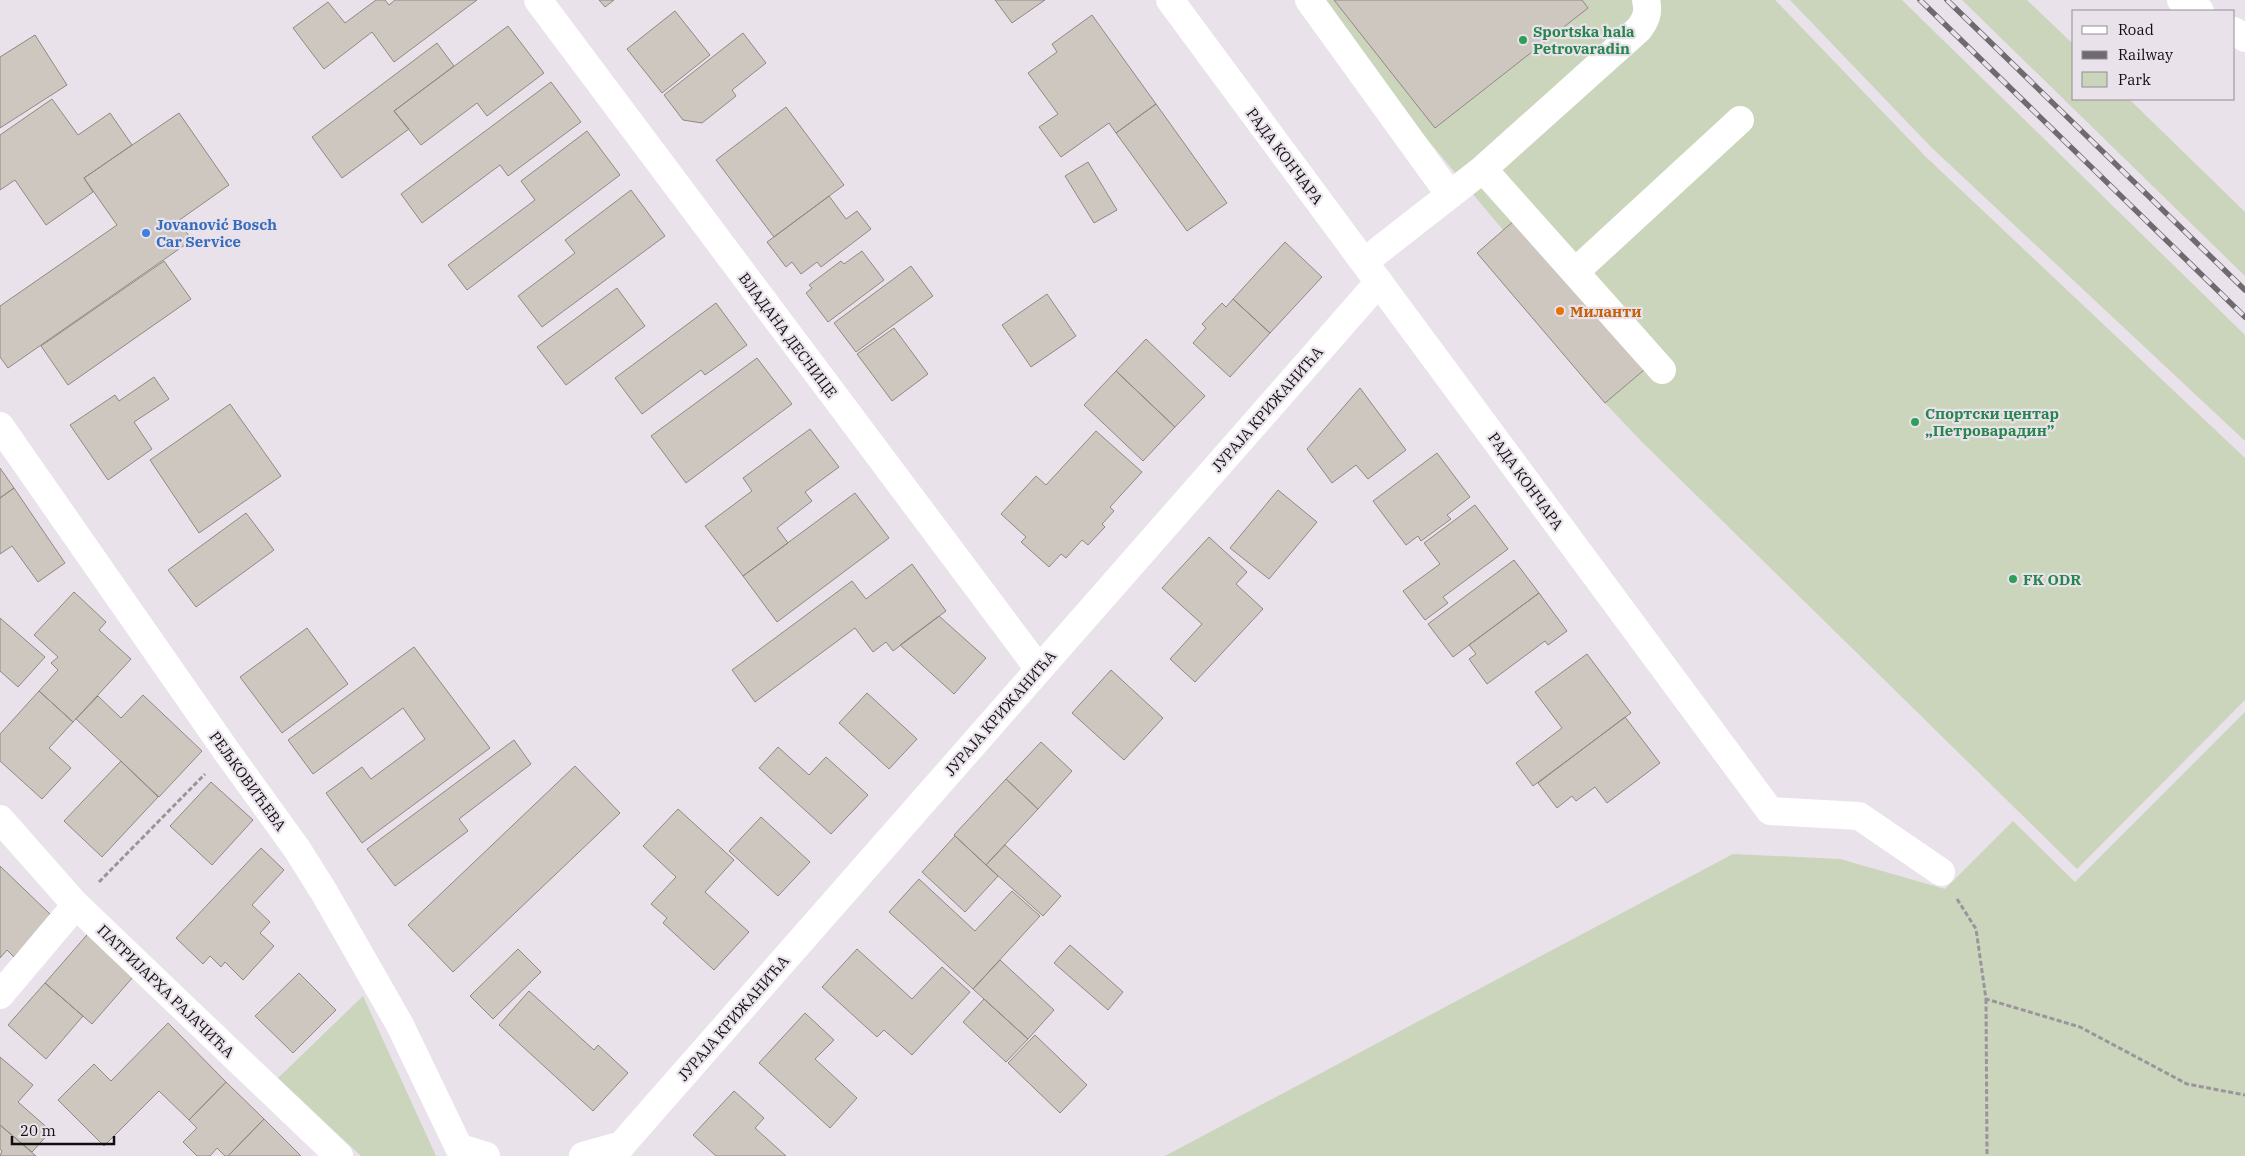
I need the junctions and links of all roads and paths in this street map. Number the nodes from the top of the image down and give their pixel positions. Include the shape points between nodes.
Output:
1 (538, 0) edge
2 (1170, 0) edge
3 (1309, 0) edge
4 (1646, 0) edge
5 (2181, 0) edge
6 (2198, 10) edge
7 (1740, 120) dead end
8 (1483, 169) junction
9 (1450, 195) junction
10 (1371, 272) junction
11 (1575, 272) junction
12 (1662, 370) dead end
13 (0, 426) edge
14 (1039, 669) junction
15 (226, 752) junction
16 (0, 819) edge
17 (1941, 872) joint
18 (76, 906) junction
19 (0, 995) edge
20 (1986, 999) junction
21 (2245, 1095) edge
22 (617, 1150) edge
23 (461, 1152) edge
24 (339, 1156) edge
25 (486, 1156) edge
26 (583, 1156) edge
27 (1987, 1156) edge

1 - 14 street, ВЛАДАНА ДЕСНИЦЕ
2 - 10 street, РАДА КОНЧАРА
3 - 9 street
4 - 8 street, ЈУРАЈА КРИЖАНИЋА via 1648,10 1639,29
5 - 6 street
7 - 11 street
8 - 9 street, ЈУРАЈА КРИЖАНИЋА
8 - 11 street
9 - 10 street, ЈУРАЈА КРИЖАНИЋА
10 - 14 street, ЈУРАЈА КРИЖАНИЋА
10 - 17 street, РАДА КОНЧАРА via 1770,811 1859,816
11 - 12 street
13 - 15 street, РЕЉКОВИЋЕВА
14 - 22 street, ЈУРАЈА КРИЖАНИЋА
15 - 18 path
15 - 23 street, РЕЉКОВИЋЕВА via 297,849 351,936 400,1024
16 - 18 street, ПАТРИЈАРХА РАЈАЧИЋА
17 - 20 path via 1976,929
18 - 19 street
18 - 24 street, ПАТРИЈАРХА РАЈАЧИЋА
20 - 21 path via 2080,1028 2187,1084
20 - 27 path
22 - 26 street
23 - 25 street

